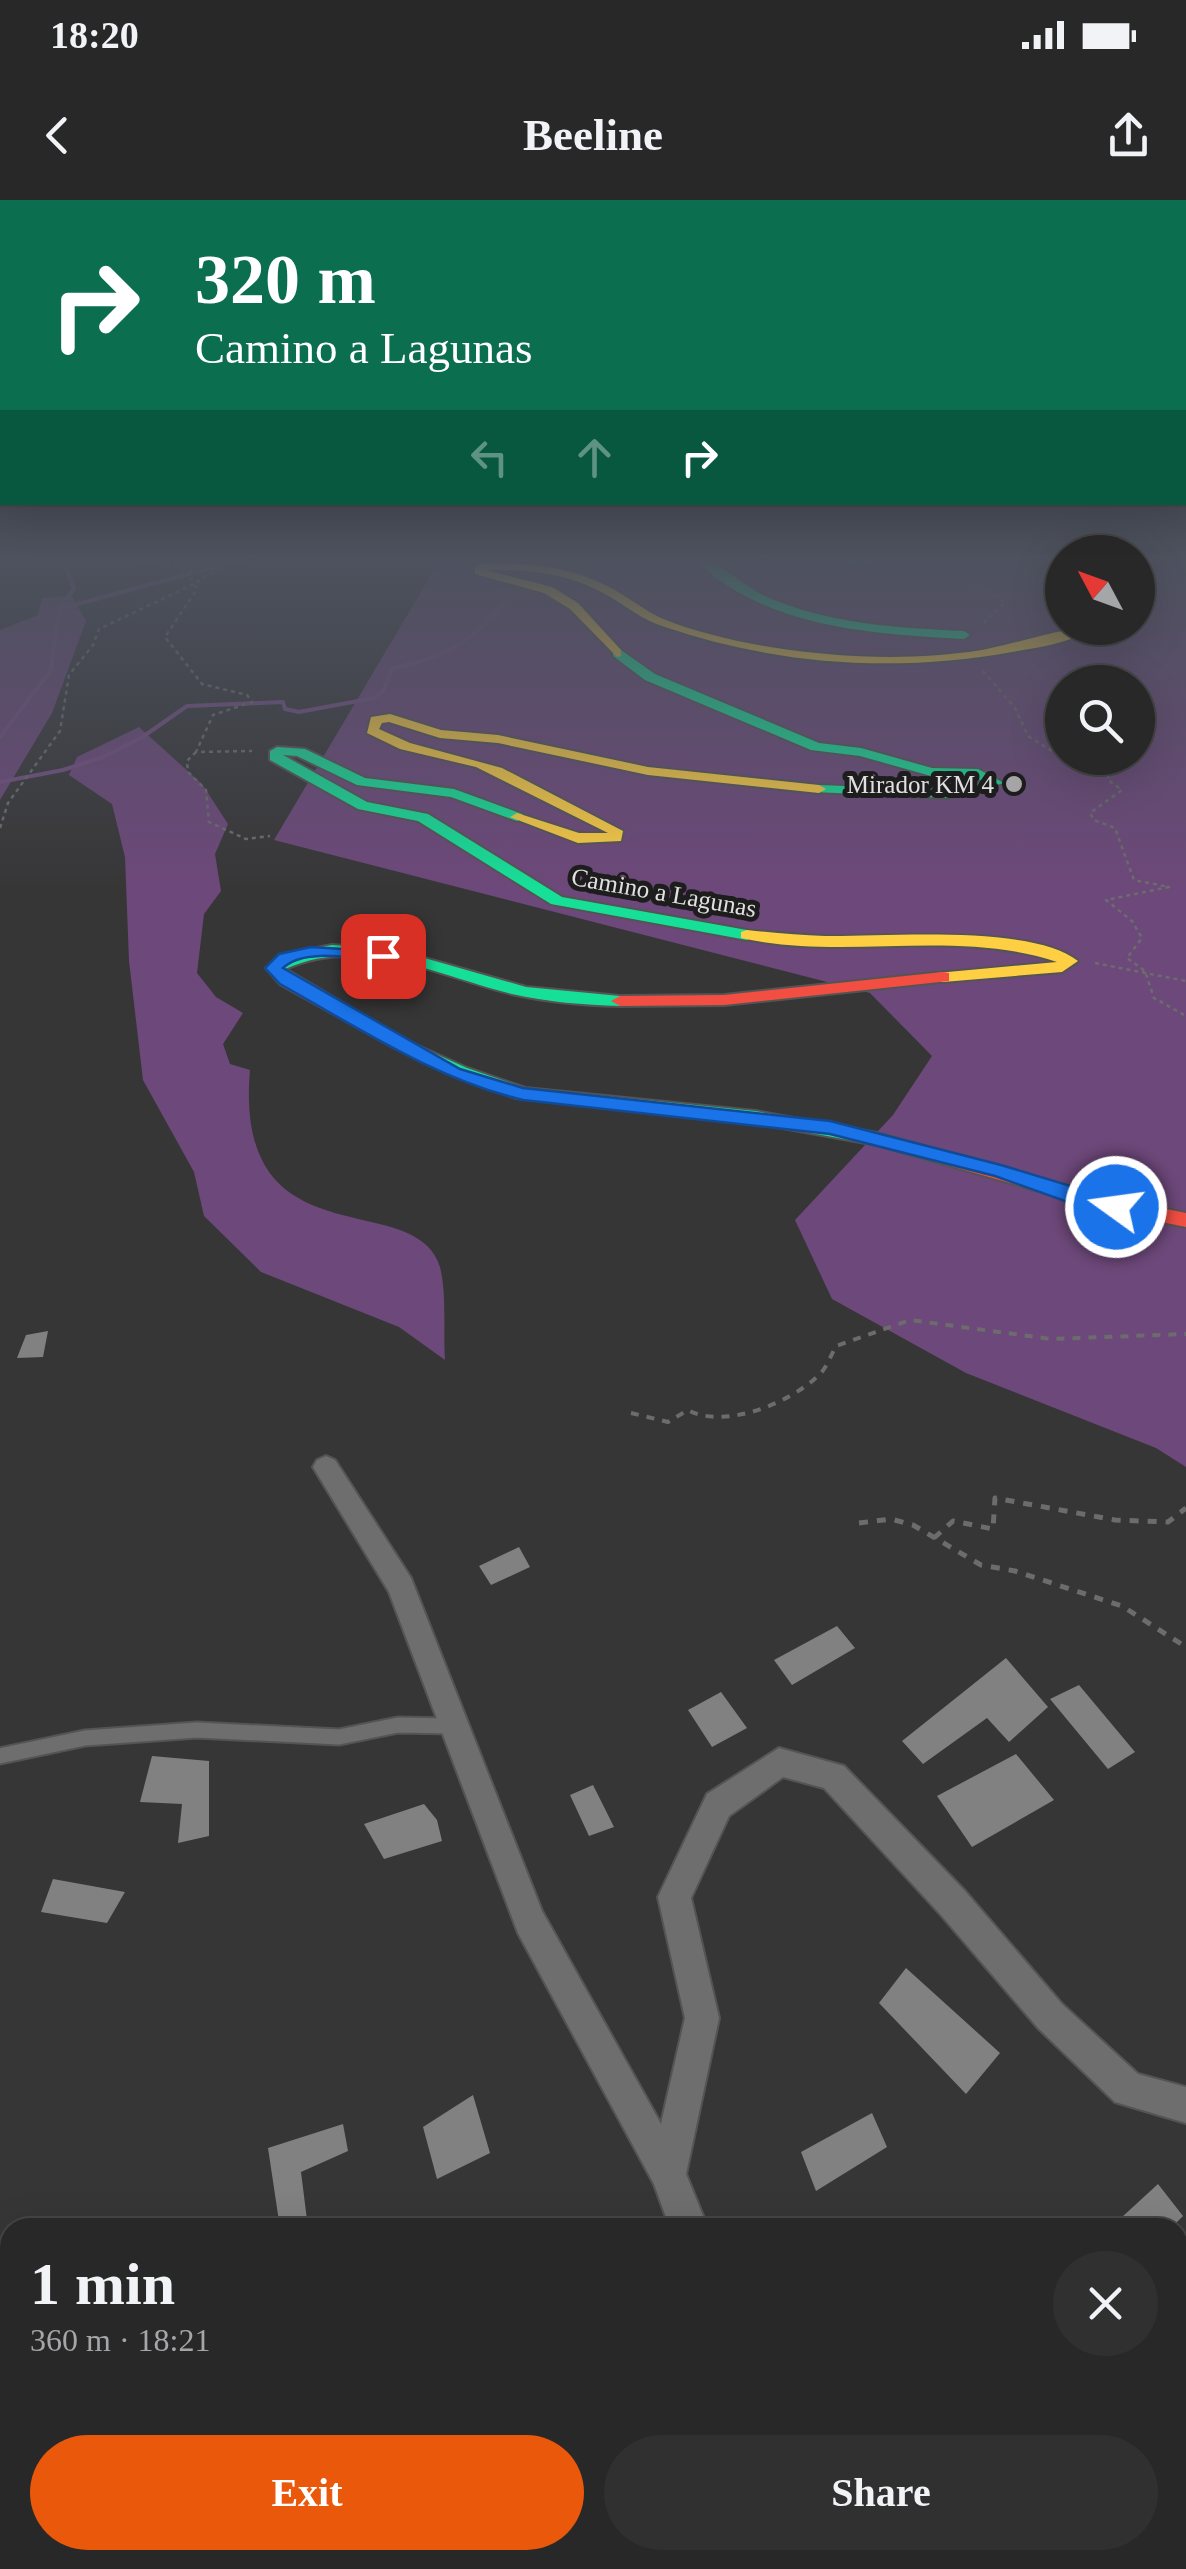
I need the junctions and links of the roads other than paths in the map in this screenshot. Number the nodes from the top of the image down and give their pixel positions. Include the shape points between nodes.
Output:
1 (639, 669) edge
2 (1186, 1220) edge
3 (326, 1467) dead end
4 (454, 1726) junction
5 (0, 1756) edge
6 (1186, 2105) edge
7 (668, 2174) junction
8 (685, 2218) edge

1 - 2 street, Camino a Lagunas via 816,747 931,772 978,773 997,784 948,794 780,788 648,771 376,720 372,730 401,749 495,770 574,817 615,830 616,838 602,842 451,792 359,782 306,752 277,751 275,758 363,806 423,817 557,901 759,937 975,944 1050,952 1070,961 1062,967 684,1001 523,990 408,958 311,952 284,958 274,968 486,1086 830,1128 1001,1171 1086,1202
3 - 4 street via 400,1587
4 - 5 lane via 398,1725 338,1737 197,1730 85,1738
4 - 7 street via 530,1921
6 - 7 street via 1128,2089 1050,2016 833,1776 778,1762 718,1806 674,1897 702,2018
7 - 8 street

